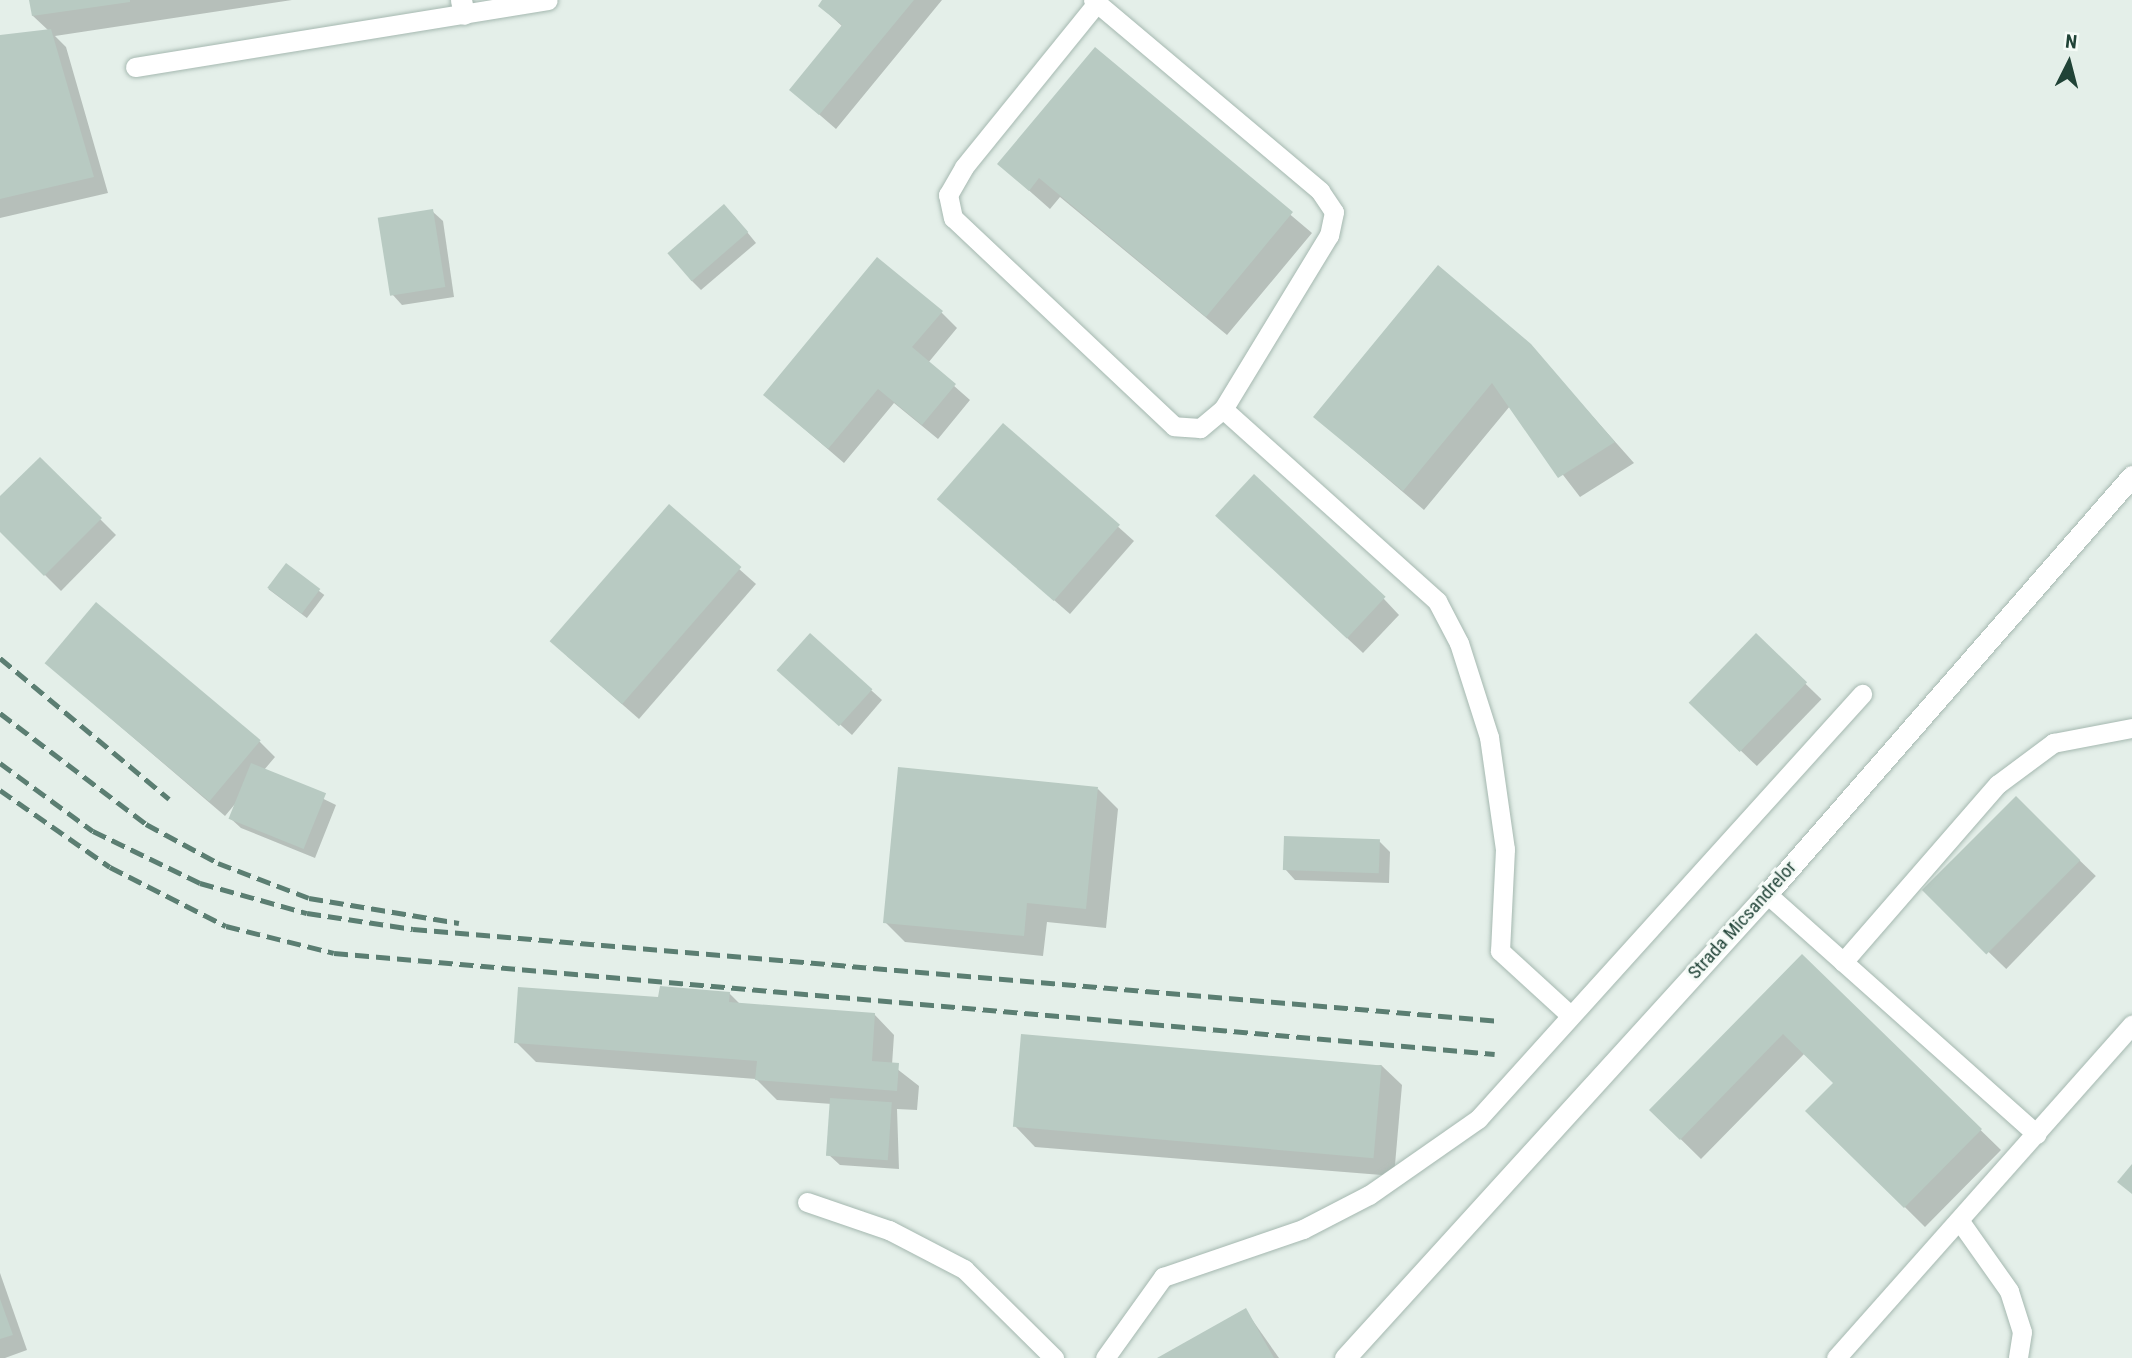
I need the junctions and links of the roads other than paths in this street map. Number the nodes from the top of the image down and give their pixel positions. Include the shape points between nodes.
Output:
1 (548, 0) edge
2 (1095, 2) edge
3 (462, 7) edge
4 (135, 67) dead end
5 (1223, 409) junction
6 (2132, 476) edge
7 (1862, 694) dead end
8 (2132, 728) edge
9 (1767, 894) junction
10 (1843, 962) junction
11 (1570, 1014) junction
12 (2132, 1025) edge
13 (2036, 1134) junction
14 (807, 1202) dead end
15 (1959, 1220) junction
16 (1054, 1358) edge
17 (1105, 1358) edge
18 (1345, 1358) edge
19 (1836, 1358) edge
20 (2018, 1358) edge

1 - 3 lane
2 - 5 lane via 1320,191 1334,212 1329,236
2 - 5 lane via 964,167 948,195 953,218 1174,426 1200,428
3 - 4 lane
5 - 11 lane via 1437,601 1460,643 1489,737 1505,849 1500,951
6 - 9 street, Strada Micsandrelor
7 - 11 lane
8 - 10 lane via 2053,743 1998,784
9 - 10 lane
9 - 18 street, Strada Micsandrelor
10 - 13 lane
11 - 17 lane via 1478,1119 1369,1195 1303,1229 1163,1277
12 - 13 lane
13 - 15 lane
14 - 16 lane via 890,1230 964,1269
15 - 19 lane
15 - 20 lane via 2010,1291 2022,1332

